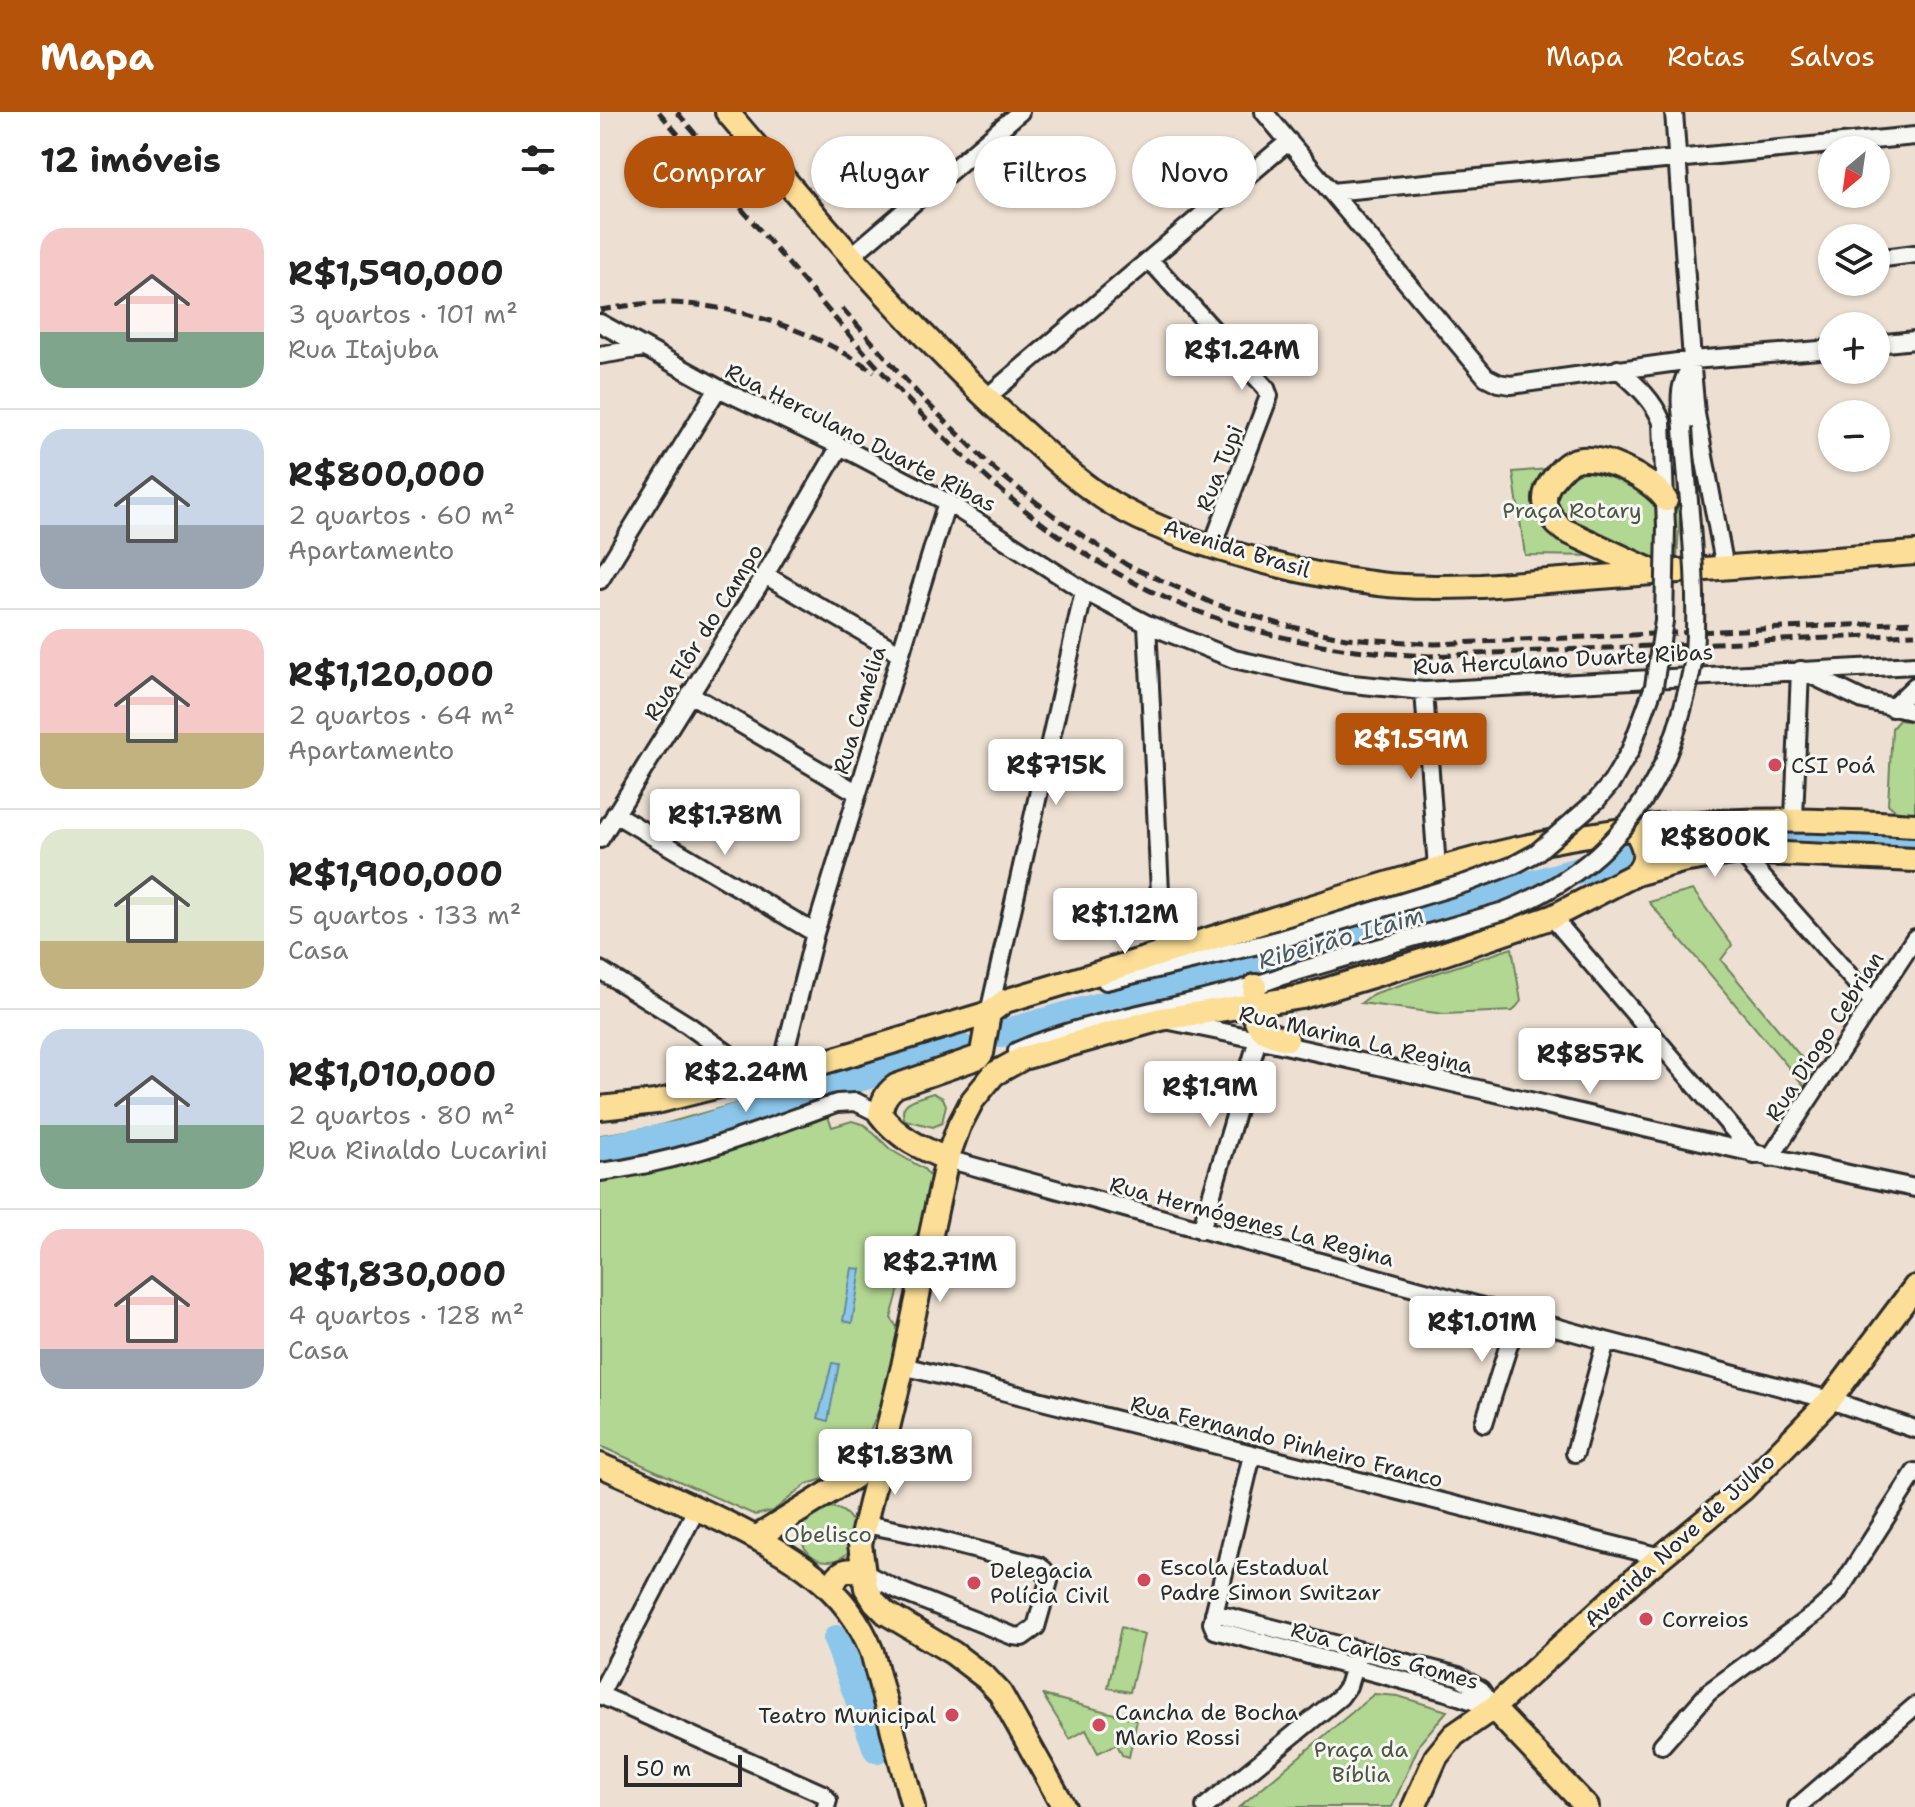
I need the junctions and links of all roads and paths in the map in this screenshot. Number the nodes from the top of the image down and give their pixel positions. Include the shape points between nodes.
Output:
1 (727, 112) edge
2 (1020, 112) edge
3 (1264, 112) edge
4 (1674, 112) edge
5 (1915, 136) edge
6 (1289, 141) junction
7 (1679, 156) junction
8 (1331, 192) junction
9 (1915, 254) edge
10 (850, 257) junction
11 (1890, 257) edge
12 (1150, 260) junction
13 (600, 323) edge
14 (1915, 340) edge
15 (1890, 343) edge
16 (643, 348) junction
17 (1818, 350) edge
18 (600, 355) edge
19 (1692, 364) junction
20 (1618, 369) junction
21 (718, 388) junction
22 (986, 398) junction
23 (840, 446) junction
24 (1666, 500) junction
25 (947, 502) junction
26 (1212, 546) junction
27 (1915, 553) edge
28 (1725, 568) junction
29 (1655, 572) junction
30 (765, 575) junction
31 (600, 580) edge
32 (1084, 591) junction
33 (1147, 624) junction
34 (899, 653) junction
35 (1915, 665) edge
36 (1800, 670) junction
37 (1915, 686) edge
38 (1424, 691) junction
39 (690, 694) junction
40 (1892, 708) junction
41 (1915, 712) edge
42 (856, 792) junction
43 (615, 814) junction
44 (1794, 819) junction
45 (1668, 825) junction
46 (1915, 825) edge
47 (1635, 829) junction
48 (600, 839) edge
49 (1740, 852) junction
50 (1915, 860) edge
51 (1682, 861) junction
52 (1437, 868) junction
53 (1636, 874) junction
54 (1552, 917) junction
55 (815, 933) junction
56 (1915, 938) edge
57 (1163, 954) junction
58 (600, 970) edge
59 (1254, 996) junction
60 (1302, 997) junction
61 (1872, 1001) junction
62 (1178, 1011) junction
63 (987, 1022) junction
64 (1258, 1039) junction
65 (1290, 1042) junction
66 (769, 1074) junction
67 (994, 1074) junction
68 (600, 1108) edge
69 (880, 1114) junction
70 (1762, 1157) junction
71 (947, 1159) junction
72 (600, 1172) edge
73 (1915, 1188) edge
74 (1201, 1230) junction
75 (1915, 1287) edge
76 (1518, 1316) junction
77 (1606, 1341) junction
78 (903, 1366) junction
79 (1830, 1400) junction
80 (1484, 1423) dead end
81 (1915, 1429) edge
82 (885, 1439) junction
83 (1575, 1453) dead end
84 (1252, 1455) junction
85 (600, 1465) edge
86 (1915, 1472) edge
87 (697, 1508) junction
88 (863, 1534) junction
89 (757, 1537) junction
90 (1661, 1557) junction
91 (864, 1573) junction
92 (827, 1586) junction
93 (1356, 1659) junction
94 (600, 1695) edge
95 (1915, 1706) edge
96 (1493, 1708) junction
97 (1662, 1745) dead end
98 (826, 1807) edge
99 (913, 1807) edge
100 (1064, 1807) edge
101 (1205, 1807) edge
102 (1414, 1807) edge
103 (1587, 1807) edge
104 (1797, 1807) edge

1 - 10 main road, Avenida Brasil
2 - 10 street
3 - 6 street
4 - 7 street
5 - 7 street
6 - 8 street
6 - 12 street
7 - 8 street
7 - 19 street
8 - 20 street via 1486,377 1511,385
9 - 11 street
10 - 22 main road, Avenida Brasil
12 - 22 street
12 - 26 street, Rua Tupi via 1269,396
13 - 16 street, Rua Herculano Duarte Ribas
14 - 15 street
16 - 18 street
16 - 21 street, Rua Herculano Duarte Ribas
17 - 19 street
19 - 20 street
19 - 28 street via 1696,414
19 - 59 street, bridge via 1683,380 1683,428 1693,657 1672,747 1641,807 1593,860 1532,900 1282,976
20 - 24 street via 1644,393 1662,422
21 - 23 street, Rua Herculano Duarte Ribas
21 - 31 street
22 - 26 main road, Avenida Brasil via 1069,473 1113,504
23 - 25 street, Rua Herculano Duarte Ribas
23 - 30 street, Rua Flôr do Campo
24 - 29 main road via 1636,474 1582,460 1560,470 1544,497 1545,510 1564,530
24 - 63 street, bridge via 1664,621 1654,686 1630,751 1612,782 1536,853 1466,883 1271,942 1091,984
25 - 32 street, Rua Herculano Duarte Ribas
25 - 34 street, Rua Camélia
26 - 29 main road, Avenida Brasil via 1295,569 1427,587
27 - 28 main road, Avenida Brasil
28 - 29 main road, Avenida Brasil
30 - 34 street
30 - 39 street, Rua Flôr do Campo
32 - 33 street, Rua Herculano Duarte Ribas
32 - 63 street
33 - 38 street, Rua Herculano Duarte Ribas via 1274,669
33 - 57 street
34 - 42 street, Rua Camélia
35 - 36 street, Rua Herculano Duarte Ribas
36 - 38 street, Rua Herculano Duarte Ribas
36 - 40 street
36 - 44 street
37 - 40 street
38 - 52 street
39 - 42 street
39 - 43 street, Rua Flôr do Campo
40 - 41 street
42 - 55 street, Rua Camélia
43 - 48 street, Rua Flôr do Campo
43 - 55 street
44 - 45 main road
44 - 46 main road
45 - 47 main road
45 - 51 main road via 1660,841 1662,850
47 - 52 main road via 1540,843
47 - 53 main road via 1646,854
49 - 50 main road
49 - 51 main road
49 - 61 street
51 - 53 main road
52 - 57 main road
53 - 54 main road
54 - 60 main road
54 - 70 street
55 - 66 street, Rua Camélia
56 - 61 street, Rua Diogo Cebrian
57 - 63 main road via 1005,1001
58 - 66 street
59 - 60 main road
59 - 62 main road
59 - 65 main road via 1260,1029
60 - 65 main road via 1288,1021
61 - 70 street, Rua Diogo Cebrian
62 - 64 street, Rua Marina La Regina
62 - 67 main road via 1023,1058
62 - 67 street via 1034,1044 1005,1059
63 - 66 main road
63 - 69 main road via 979,1057 896,1086 887,1092
64 - 65 street, Rua Marina La Regina
64 - 74 street
65 - 70 street, Rua Marina La Regina
66 - 68 main road via 656,1102
67 - 71 main road via 972,1101
69 - 71 main road via 907,1141
69 - 72 street via 856,1102 837,1103 684,1157
70 - 73 street, Rua Marina La Regina
71 - 74 street, Rua Hermógenes La Regina
71 - 78 main road
74 - 76 street, Rua Hermógenes La Regina
75 - 79 main road, Avenida Nove de Julho
76 - 77 street, Rua Hermógenes La Regina
76 - 80 street
77 - 79 street, Rua Hermógenes La Regina
77 - 83 street
78 - 82 main road
78 - 84 street, Rua Fernando Pinheiro Franco
79 - 81 street, Rua Hermógenes La Regina
79 - 90 main road, Avenida Nove de Julho via 1743,1489
82 - 88 main road
82 - 89 main road via 854,1477
84 - 90 street, Rua Fernando Pinheiro Franco
84 - 93 street, Rua Carlos Gomes via 1213,1618 1219,1633
85 - 87 main road
86 - 97 street via 1837,1594 1709,1692
87 - 89 main road
87 - 94 street
88 - 91 main road
88 - 91 street via 915,1534 1039,1566 1049,1581 1036,1627 1022,1637
89 - 92 main road
90 - 96 main road, Avenida Nove de Julho
91 - 92 main road via 840,1572
91 - 100 main road via 866,1588 886,1613 953,1653 1000,1693
92 - 99 main road via 863,1628
93 - 96 street, Rua Carlos Gomes via 1458,1676 1481,1690
93 - 101 street via 1348,1686 1334,1703
94 - 98 street via 823,1794
95 - 104 street
96 - 102 main road, Avenida Nove de Julho via 1454,1735 1436,1757
96 - 103 main road

